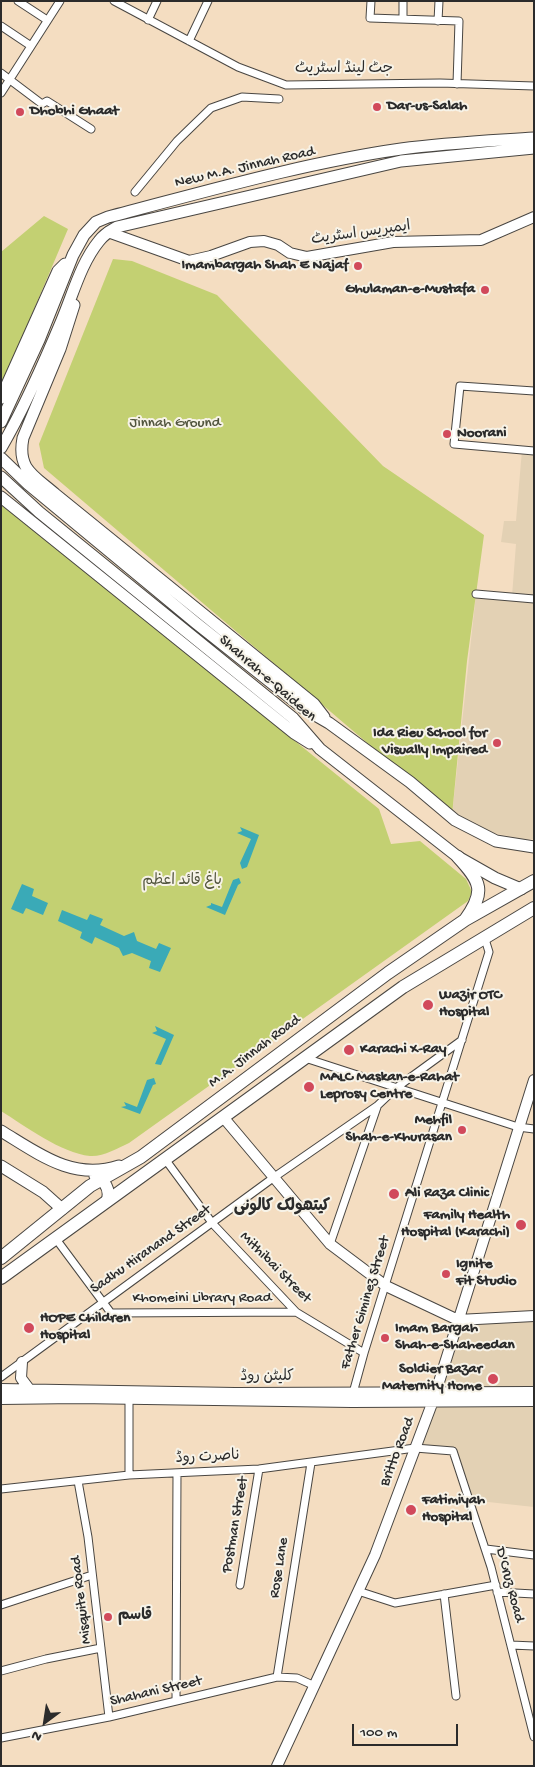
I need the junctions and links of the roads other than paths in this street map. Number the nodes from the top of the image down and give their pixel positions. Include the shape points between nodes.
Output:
1 (18, 1) edge
2 (60, 1) edge
3 (114, 1) edge
4 (157, 1) edge
5 (208, 1) edge
6 (371, 1) edge
7 (404, 1) edge
8 (439, 1) edge
9 (403, 19) junction
10 (47, 20) junction
11 (148, 20) junction
12 (438, 21) junction
13 (1, 26) edge
14 (188, 41) junction
15 (31, 46) junction
16 (1, 73) edge
17 (10, 79) junction
18 (457, 84) junction
19 (534, 86) edge
20 (1, 93) edge
21 (279, 100) dead end
22 (91, 129) dead end
23 (534, 138) edge
24 (534, 148) edge
25 (135, 192) dead end
26 (534, 217) edge
27 (108, 232) junction
28 (73, 255) junction
29 (85, 264) junction
30 (534, 391) edge
31 (1, 398) edge
32 (1, 422) edge
33 (1, 448) edge
34 (534, 451) edge
35 (1, 458) edge
36 (1, 477) edge
37 (1, 497) edge
38 (476, 594) dead end
39 (534, 598) edge
40 (303, 708) junction
41 (293, 718) junction
42 (329, 722) junction
43 (320, 749) junction
44 (534, 847) edge
45 (458, 856) junction
46 (534, 881) edge
47 (528, 889) edge
48 (534, 908) edge
49 (465, 920) junction
50 (484, 936) junction
51 (462, 1040) junction
52 (303, 1058) junction
53 (534, 1080) edge
54 (396, 1088) junction
55 (443, 1102) junction
56 (377, 1106) junction
57 (223, 1117) junction
58 (518, 1127) junction
59 (534, 1129) edge
60 (1, 1131) edge
61 (165, 1159) junction
62 (137, 1160) junction
63 (1, 1166) edge
64 (84, 1172) junction
65 (273, 1178) junction
66 (105, 1188) junction
67 (62, 1209) junction
68 (213, 1224) junction
69 (56, 1239) junction
70 (330, 1244) junction
71 (1, 1258) edge
72 (1, 1278) edge
73 (386, 1286) junction
74 (101, 1302) junction
75 (296, 1312) junction
76 (534, 1316) edge
77 (458, 1320) junction
78 (364, 1353) junction
79 (22, 1362) junction
80 (1, 1376) edge
81 (1, 1390) edge
82 (30, 1390) junction
83 (534, 1392) edge
84 (353, 1393) junction
85 (434, 1397) junction
86 (1, 1399) edge
87 (129, 1399) junction
88 (534, 1401) edge
89 (415, 1448) junction
90 (311, 1463) junction
91 (259, 1469) junction
92 (177, 1473) junction
93 (129, 1475) junction
94 (78, 1481) junction
95 (1, 1489) edge
96 (486, 1549) junction
97 (534, 1555) edge
98 (92, 1575) junction
99 (240, 1585) dead end
100 (497, 1588) junction
101 (358, 1591) junction
102 (444, 1594) junction
103 (534, 1594) edge
104 (1, 1604) edge
105 (511, 1645) junction
106 (534, 1646) edge
107 (101, 1648) junction
108 (1, 1671) edge
109 (277, 1677) junction
110 (315, 1686) junction
111 (456, 1696) dead end
112 (176, 1701) junction
113 (109, 1717) junction
114 (534, 1737) edge
115 (1, 1738) edge
116 (278, 1766) edge

1 - 10 street
2 - 10 street
3 - 11 street, جٹ لینڈ اسٹریٹ
4 - 11 street
5 - 14 street
6 - 9 street via 370,18
7 - 9 street
8 - 12 street
9 - 12 street
10 - 15 street
11 - 14 street, جٹ لینڈ اسٹریٹ
12 - 18 street via 459,21
13 - 15 street
14 - 18 street, جٹ لینڈ اسٹریٹ via 238,67 286,85
15 - 17 street
16 - 17 street
17 - 20 street
17 - 22 street via 29,97 42,104 47,101
18 - 19 street, جٹ لینڈ اسٹریٹ
21 - 25 street via 242,97 211,108 177,141
23 - 28 main road, New M.A. Jinnah Road via 401,149 266,177 147,207 96,222
24 - 27 main road, New M.A. Jinnah Road via 401,161 117,227
26 - 27 street, ایمپریس اسٹریٹ via 481,240 393,242 307,257 290,253 278,244 264,240 189,261
27 - 29 main road
28 - 31 main road via 58,271
28 - 32 main road, New M.A. Jinnah Road
29 - 33 main road via 51,347
29 - 42 main road via 70,322 23,438 22,462 62,500 314,704
30 - 34 street via 460,386 454,444
35 - 40 main road, Shahrah-e-Qaideen via 48,501
36 - 41 main road, Shahrah-e-Qaideen
37 - 43 main road via 294,733
38 - 39 street
40 - 41 main road
40 - 42 main road, Shahrah-e-Qaideen
41 - 43 main road, Shahrah-e-Qaideen
42 - 44 main road, Shahrah-e-Qaideen via 455,820 496,841
43 - 45 main road, Shahrah-e-Qaideen
45 - 47 main road, Shahrah-e-Qaideen via 495,878
45 - 49 highway via 478,882 480,891
46 - 47 highway, M.A. Jinnah Road
47 - 49 highway, M.A. Jinnah Road
48 - 50 highway, M.A. Jinnah Road
49 - 62 highway, M.A. Jinnah Road via 388,973
50 - 51 street, Father Giminez Street via 489,952
50 - 52 highway, M.A. Jinnah Road via 403,987
51 - 54 street, Sadhu Hiranand Street
51 - 55 street, Father Giminez Street
52 - 54 street
52 - 57 highway, M.A. Jinnah Road
53 - 58 street, Britto Road
54 - 55 street
54 - 56 street, Sadhu Hiranand Street
55 - 58 street
55 - 73 street, Father Giminez Street
56 - 65 street, Sadhu Hiranand Street
56 - 70 street
57 - 61 highway, M.A. Jinnah Road
57 - 65 street
58 - 59 street
58 - 77 street, Britto Road
60 - 64 main road via 60,1164
61 - 66 highway, M.A. Jinnah Road
61 - 68 street, Mithibai Street
62 - 64 main road via 108,1170
62 - 66 highway, M.A. Jinnah Road
63 - 67 main road via 43,1192
64 - 66 main road
65 - 68 street, Sadhu Hiranand Street
65 - 70 street
66 - 67 highway, M.A. Jinnah Road
66 - 69 highway, M.A. Jinnah Road
67 - 71 highway, M.A. Jinnah Road
68 - 74 street, Sadhu Hiranand Street
68 - 75 street, Mithibai Street
69 - 72 highway, M.A. Jinnah Road
69 - 74 street, Khomeini Library Road
70 - 73 street
73 - 77 street
73 - 78 street, Father Giminez Street
74 - 75 street, Khomeini Library Road via 110,1313
74 - 79 street, Sadhu Hiranand Street
75 - 78 street, Mithibai Street
76 - 77 street
77 - 85 street, Britto Road
78 - 84 street, Father Giminez Street
79 - 80 street, Sadhu Hiranand Street
79 - 82 street via 21,1378
81 - 82 street, کلیٹن روڈ
82 - 84 street, کلیٹن روڈ
83 - 85 street, کلیٹن روڈ
84 - 85 street, کلیٹن روڈ
85 - 87 street, کلیٹن روڈ
85 - 88 street, کلیٹن روڈ
85 - 89 street, Britto Road
86 - 87 street, کلیٹن روڈ
87 - 93 street
89 - 90 street, ناصرت روڈ
89 - 96 street, D'Cruz Road via 453,1451
89 - 101 street, Britto Road via 375,1556
90 - 91 street, ناصرت روڈ
90 - 109 street, Rose Lane
91 - 92 street, ناصرت روڈ
91 - 99 street, Postman Street
92 - 93 street, ناصرت روڈ
92 - 112 street
93 - 94 street, ناصرت روڈ
94 - 95 street, ناصرت روڈ
94 - 98 street, Misquite Road
96 - 97 street
96 - 100 street, D'Cruz Road
98 - 104 street
98 - 107 street, Misquite Road
100 - 102 street
100 - 103 street
100 - 105 street, D'Cruz Road
101 - 102 street via 395,1603
101 - 110 street, Britto Road
102 - 111 street
105 - 106 street
105 - 114 street, D'Cruz Road
107 - 108 street
107 - 113 street, Misquite Road
109 - 110 street, Shahani Street via 297,1678
109 - 112 street, Shahani Street
110 - 116 street, Britto Road
112 - 113 street, Shahani Street
113 - 115 street, Shahani Street

